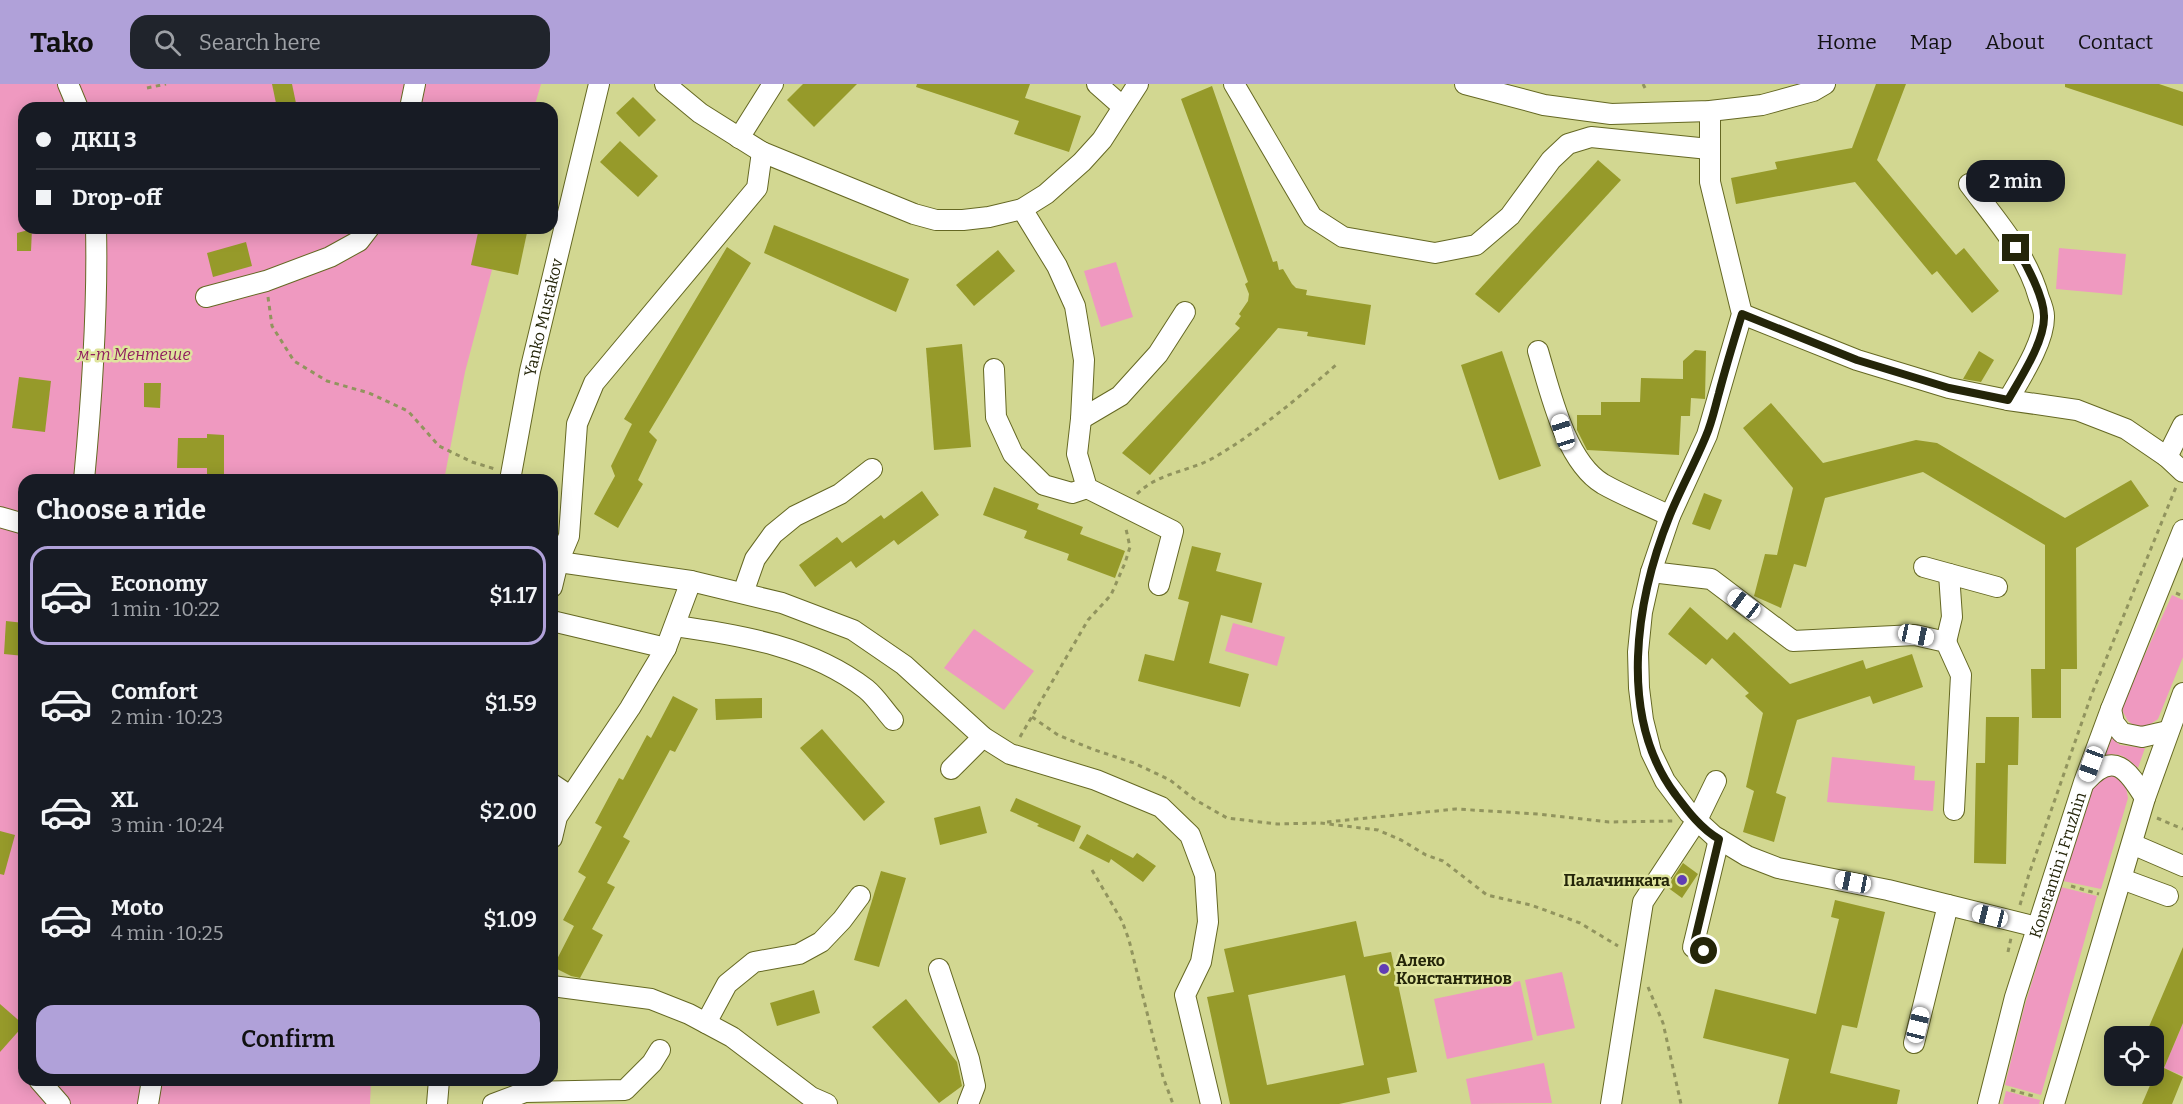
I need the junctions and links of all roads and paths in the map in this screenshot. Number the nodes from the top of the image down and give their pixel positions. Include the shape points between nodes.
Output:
1 (68, 84) edge
2 (166, 84) edge
3 (414, 84) edge
4 (599, 84) edge
5 (665, 84) edge
6 (773, 84) edge
7 (1097, 84) edge
8 (1138, 84) edge
9 (1234, 84) edge
10 (1465, 84) edge
11 (1643, 84) edge
12 (1825, 84) edge
13 (147, 88) dead end
14 (1646, 90) dead end
15 (76, 102) edge
16 (411, 102) edge
17 (1123, 107) junction
18 (1710, 111) junction
19 (739, 138) junction
20 (1709, 149) junction
21 (762, 152) junction
22 (1969, 184) dead end
23 (1022, 209) junction
24 (96, 234) edge
25 (364, 234) edge
26 (266, 281) junction
27 (206, 297) dead end
28 (1185, 312) dead end
29 (1742, 314) junction
30 (1538, 351) dead end
31 (1336, 365) dead end
32 (994, 369) dead end
33 (2008, 400) junction
34 (1081, 419) junction
35 (2183, 425) edge
36 (2168, 457) junction
37 (872, 470) dead end
38 (85, 474) edge
39 (502, 474) edge
40 (511, 474) edge
41 (2180, 479) edge
42 (1088, 488) junction
43 (1125, 508) junction
44 (1670, 516) junction
45 (0, 517) edge
46 (18, 522) edge
47 (2183, 530) edge
48 (558, 556) edge
49 (558, 562) edge
50 (1924, 567) dead end
51 (1651, 572) junction
52 (1949, 574) junction
53 (691, 581) junction
54 (1160, 585) dead end
55 (1997, 587) dead end
56 (743, 593) junction
57 (558, 622) edge
58 (675, 626) junction
59 (1946, 642) junction
60 (666, 648) junction
61 (2183, 693) edge
62 (2111, 709) junction
63 (1032, 717) junction
64 (893, 720) dead end
65 (2168, 731) junction
66 (983, 737) junction
67 (1010, 754) junction
68 (951, 768) dead end
69 (1716, 781) dead end
70 (2084, 782) junction
71 (558, 788) edge
72 (570, 796) junction
73 (2145, 798) junction
74 (1954, 810) dead end
75 (558, 816) edge
76 (1697, 820) junction
77 (1320, 823) junction
78 (1719, 839) junction
79 (2132, 844) junction
80 (2183, 866) edge
81 (1092, 870) dead end
82 (2029, 874) dead end
83 (2122, 879) junction
84 (860, 896) dead end
85 (2168, 896) dead end
86 (1948, 905) junction
87 (2037, 927) junction
88 (1704, 951) dead end
89 (1633, 961) junction
90 (939, 969) dead end
91 (558, 987) edge
92 (706, 1023) junction
93 (1914, 1043) dead end
94 (660, 1050) dead end
95 (44, 1086) edge
96 (151, 1086) edge
97 (438, 1086) edge
98 (1990, 1095) edge
99 (2054, 1102) edge
100 (60, 1104) edge
101 (148, 1104) edge
102 (437, 1104) edge
103 (493, 1104) edge
104 (826, 1104) edge
105 (968, 1104) edge
106 (1173, 1104) edge
107 (1211, 1104) edge
108 (1611, 1104) edge
109 (1681, 1104) edge

1 - 15 street
2 - 13 path
3 - 16 street
4 - 40 street, Yanko Mustakov via 530,371
5 - 19 street
6 - 19 street
7 - 17 street
8 - 17 street
9 - 20 street via 1312,217 1342,237 1435,253 1476,245 1510,216 1551,160 1568,144 1592,137
10 - 18 street via 1535,103 1611,114
11 - 14 path
12 - 18 street via 1762,105
17 - 23 street via 1082,162
18 - 20 street
19 - 21 street
20 - 29 street via 1710,182
21 - 23 street via 936,220 989,217
21 - 48 street via 757,188 594,383 577,424 569,536
22 - 33 street via 2025,261 2044,316 2036,349
23 - 34 street via 1057,266 1075,306 1084,360
24 - 38 street via 92,397
25 - 26 street via 330,256
26 - 27 street
26 - 39 path via 272,326 294,361 327,381 369,393 408,411 439,446
28 - 34 street via 1158,354 1120,396
29 - 33 street via 1857,360 1949,388
29 - 44 street via 1707,435
30 - 44 street via 1563,432 1584,464 1601,483
31 - 43 path via 1265,424 1213,458 1145,486
32 - 42 street via 996,417 1013,454 1044,485 1072,493
33 - 36 street via 2077,410 2126,429
34 - 42 street via 1077,454
35 - 36 street
36 - 41 street
37 - 56 street via 840,494 795,516 773,534 755,559
41 - 82 path via 2091,696
42 - 43 street
43 - 54 street via 1173,531
43 - 63 path via 1130,547 1111,595 1088,620
44 - 51 street
45 - 46 street
47 - 62 street, Konstantin i Fruzhin
49 - 53 street
50 - 52 street
51 - 59 street via 1711,579 1793,641 1916,635
51 - 76 street via 1638,652 1643,720 1651,752 1665,780
52 - 55 street
52 - 59 street via 1952,617
53 - 56 street
53 - 58 street
56 - 66 street via 853,630 904,665
57 - 60 street
58 - 60 street
58 - 64 street via 781,647 828,664 868,690
59 - 74 street via 1961,675
60 - 72 street
61 - 65 street
62 - 65 street via 2114,723 2122,733 2142,737
62 - 70 street, Konstantin i Fruzhin
63 - 67 path
63 - 77 path via 1058,735 1134,762 1170,780 1227,818 1277,824
65 - 73 street
66 - 67 street
66 - 68 street
67 - 107 street via 1096,780 1161,807 1190,835 1205,875 1208,922 1201,963 1185,995
69 - 76 street
70 - 73 street via 2102,767 2116,765 2134,779
70 - 87 street, Konstantin i Fruzhin
71 - 72 street
72 - 75 street
73 - 79 street
76 - 77 path via 1609,822 1456,809
76 - 78 street
76 - 89 street via 1643,902
77 - 89 path via 1378,830 1401,840 1443,861 1487,895 1531,904 1580,923 1612,941
78 - 86 street via 1778,868
78 - 88 street via 1693,948
79 - 80 street
79 - 83 street
81 - 106 path via 1129,940
83 - 85 street
83 - 99 street
84 - 92 street via 821,942 799,954 754,962 727,984
86 - 87 street
86 - 93 street
87 - 98 street, Konstantin i Fruzhin
89 - 108 street
89 - 109 path via 1652,993 1663,1023
90 - 105 street via 975,1086
91 - 92 street via 651,999
92 - 104 street
94 - 103 street via 626,1090 525,1092
95 - 100 street
96 - 101 street
97 - 102 street
98 - 99 path

